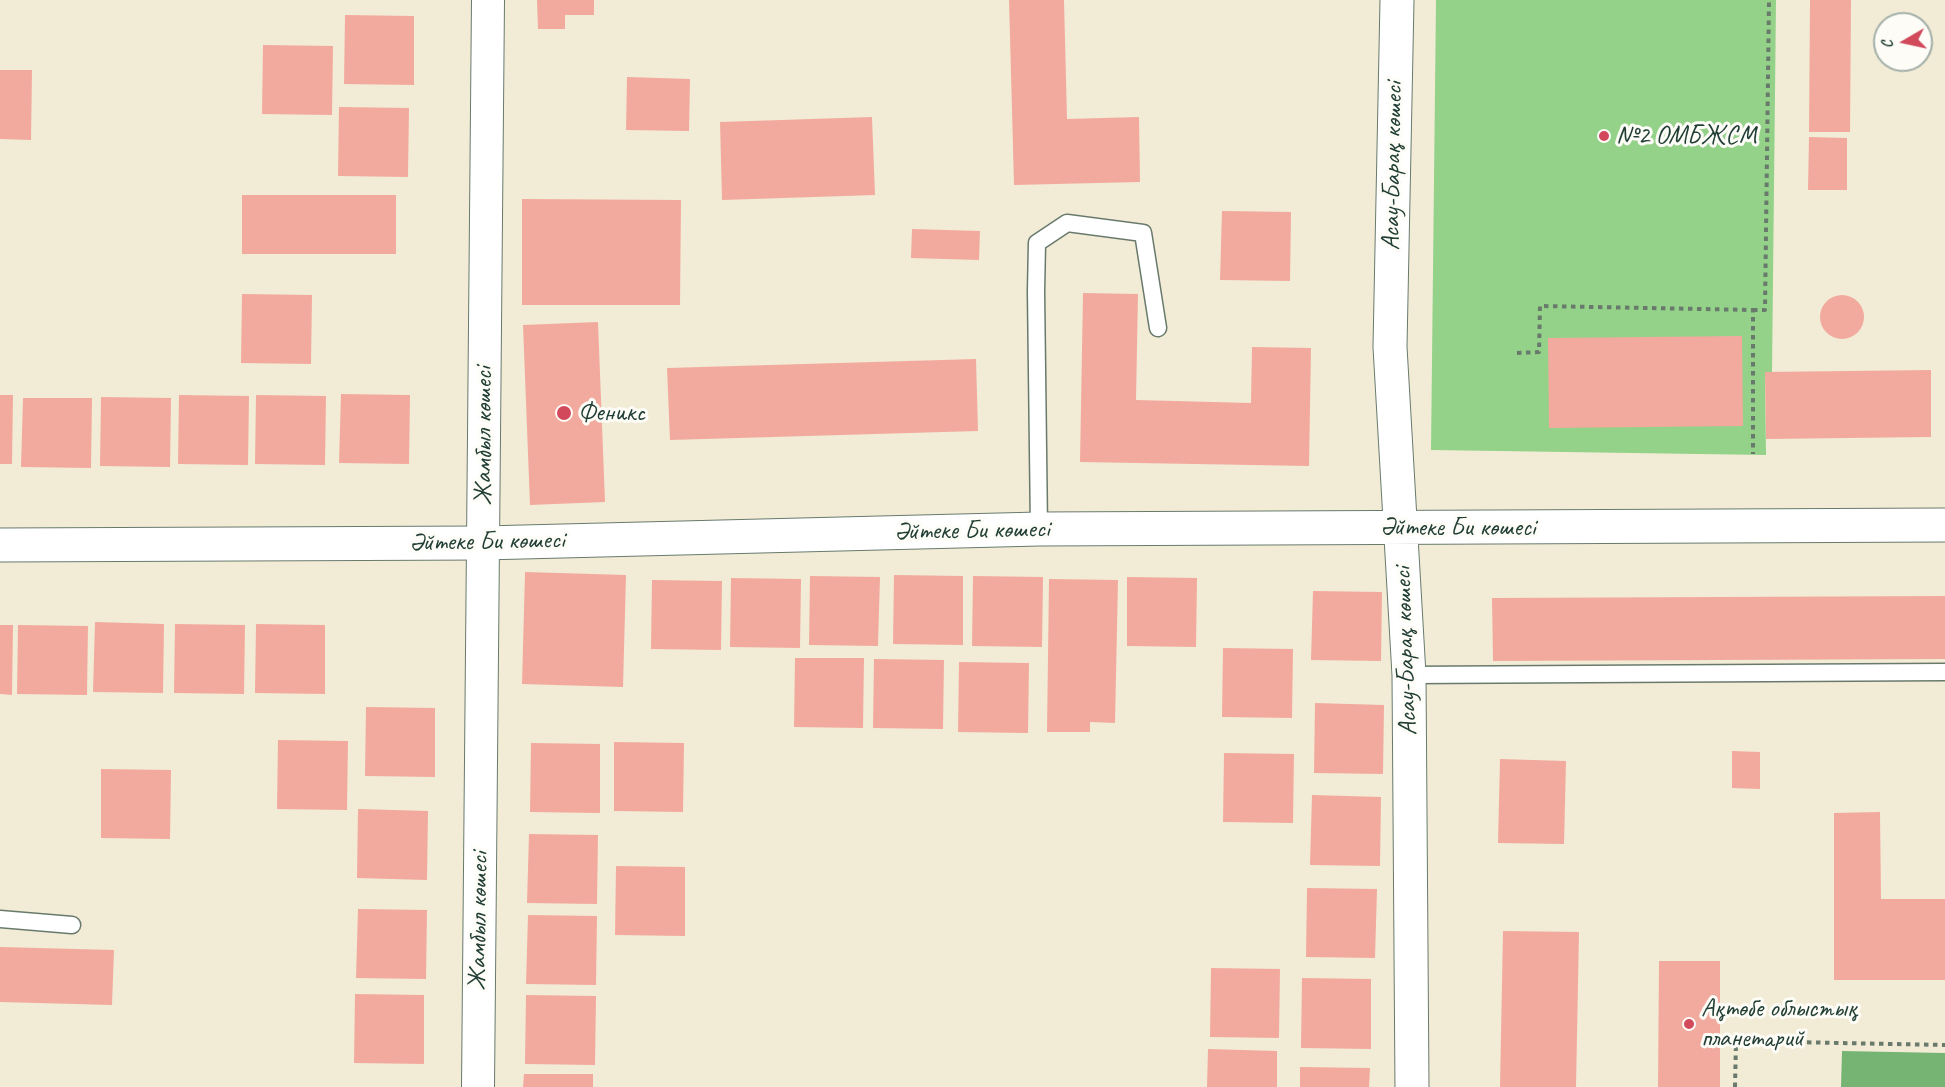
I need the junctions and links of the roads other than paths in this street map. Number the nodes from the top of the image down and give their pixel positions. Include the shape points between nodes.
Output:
1 (488, 0) edge
2 (1396, 0) edge
3 (1158, 328) dead end
4 (1945, 525) edge
5 (1401, 528) junction
6 (1039, 529) junction
7 (483, 543) junction
8 (0, 545) edge
9 (1945, 672) edge
10 (1409, 675) junction
11 (0, 919) edge
12 (72, 924) dead end
13 (478, 1087) edge
14 (1412, 1087) edge

1 - 7 street, Жамбыл көшесі
2 - 5 street, Асау-Барақ көшесі via 1390,347
3 - 6 lane via 1143,233 1067,223 1037,243
4 - 5 street, Әйтеке Би көшесі
5 - 6 street, Әйтеке Би көшесі
5 - 10 street, Асау-Барақ көшесі
6 - 7 street, Әйтеке Би көшесі
7 - 8 street, Әйтеке Би көшесі
7 - 13 street, Жамбыл көшесі
9 - 10 lane
10 - 14 street, Асау-Барақ көшесі
11 - 12 lane

